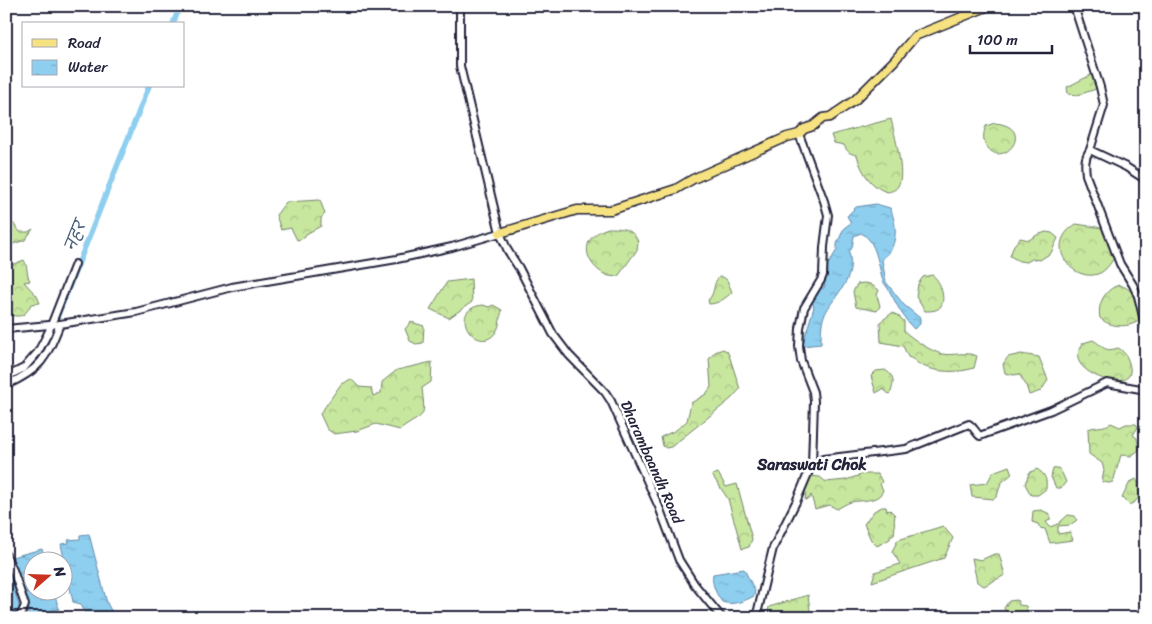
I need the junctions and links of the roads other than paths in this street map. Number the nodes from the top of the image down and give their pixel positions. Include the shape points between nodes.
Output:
1 (460, 6) edge
2 (989, 6) edge
3 (1074, 6) edge
4 (800, 134) junction
5 (1090, 150) junction
6 (1146, 180) edge
7 (500, 233) junction
8 (75, 264) dead end
9 (57, 324) junction
10 (6, 329) edge
11 (1146, 329) edge
12 (6, 378) edge
13 (6, 385) edge
14 (1146, 390) edge
15 (812, 464) junction
16 (6, 555) edge
17 (14, 618) edge
18 (722, 618) edge
19 (756, 618) edge

1 - 7 street, Dharambaandh Road via 460,66
2 - 4 main road via 915,36 855,100
3 - 5 street via 1104,105
4 - 7 main road via 787,137 676,189 611,210 576,210
4 - 15 street via 828,215 822,280 804,308 799,346 814,401
5 - 6 street
5 - 11 street via 1085,164 1086,176 1120,264 1138,296
7 - 9 street via 397,259 232,287 136,312
7 - 18 street, Dharambaandh Road via 556,338 611,401 679,560
8 - 9 street
9 - 10 street
9 - 12 street via 30,362
9 - 13 street via 41,364
14 - 15 street via 1107,383 1051,410 980,436 968,424 906,449 823,459
15 - 19 street via 771,553
16 - 17 street via 25,605 21,615

